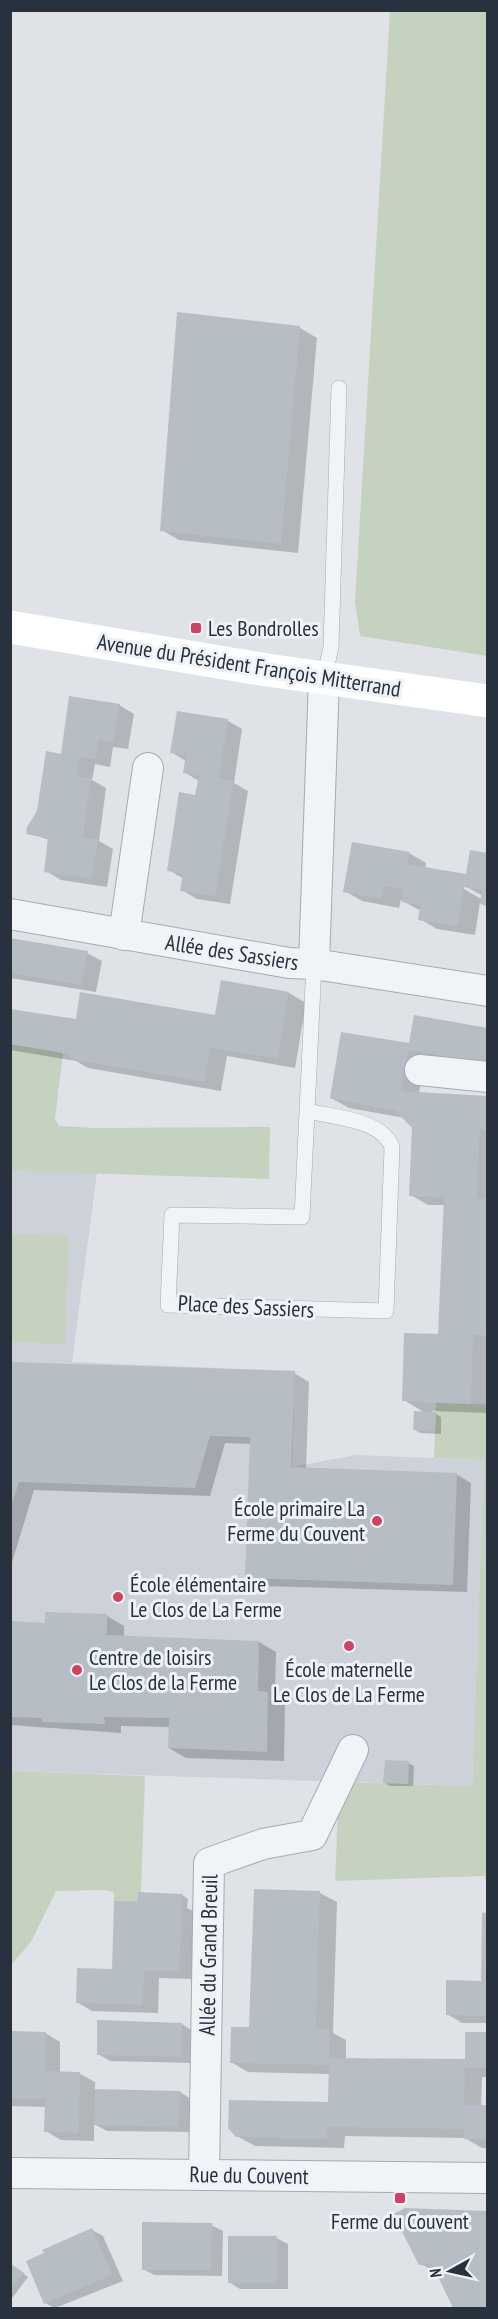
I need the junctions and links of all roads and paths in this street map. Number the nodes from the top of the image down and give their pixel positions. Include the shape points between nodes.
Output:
1 (339, 388) dead end
2 (10, 627) edge
3 (324, 679) junction
4 (488, 701) edge
5 (148, 768) dead end
6 (10, 914) edge
7 (124, 935) junction
8 (314, 964) junction
9 (488, 991) edge
10 (420, 1070) dead end
11 (488, 1077) edge
12 (307, 1111) junction
13 (353, 1750) dead end
14 (10, 2172) edge
15 (204, 2175) junction
16 (488, 2178) edge

1 - 3 lane via 331,647
2 - 3 street, Avenue du Président François Mitterrand
3 - 4 street, Avenue du Président François Mitterrand
3 - 8 street, Allée des Sassiers
5 - 7 street
6 - 7 street, Allée des Sassiers
7 - 8 street, Allée des Sassiers
8 - 9 street
8 - 12 lane, Place des Sassiers
10 - 11 street
12 - 12 lane, Place des Sassiers via 302,1217 172,1215 168,1305 386,1311 392,1147 374,1127
13 - 15 street, Allée du Grand Breuil via 312,1835 263,1844 209,1863
14 - 15 street, Rue du Couvent
15 - 16 street, Rue du Couvent

